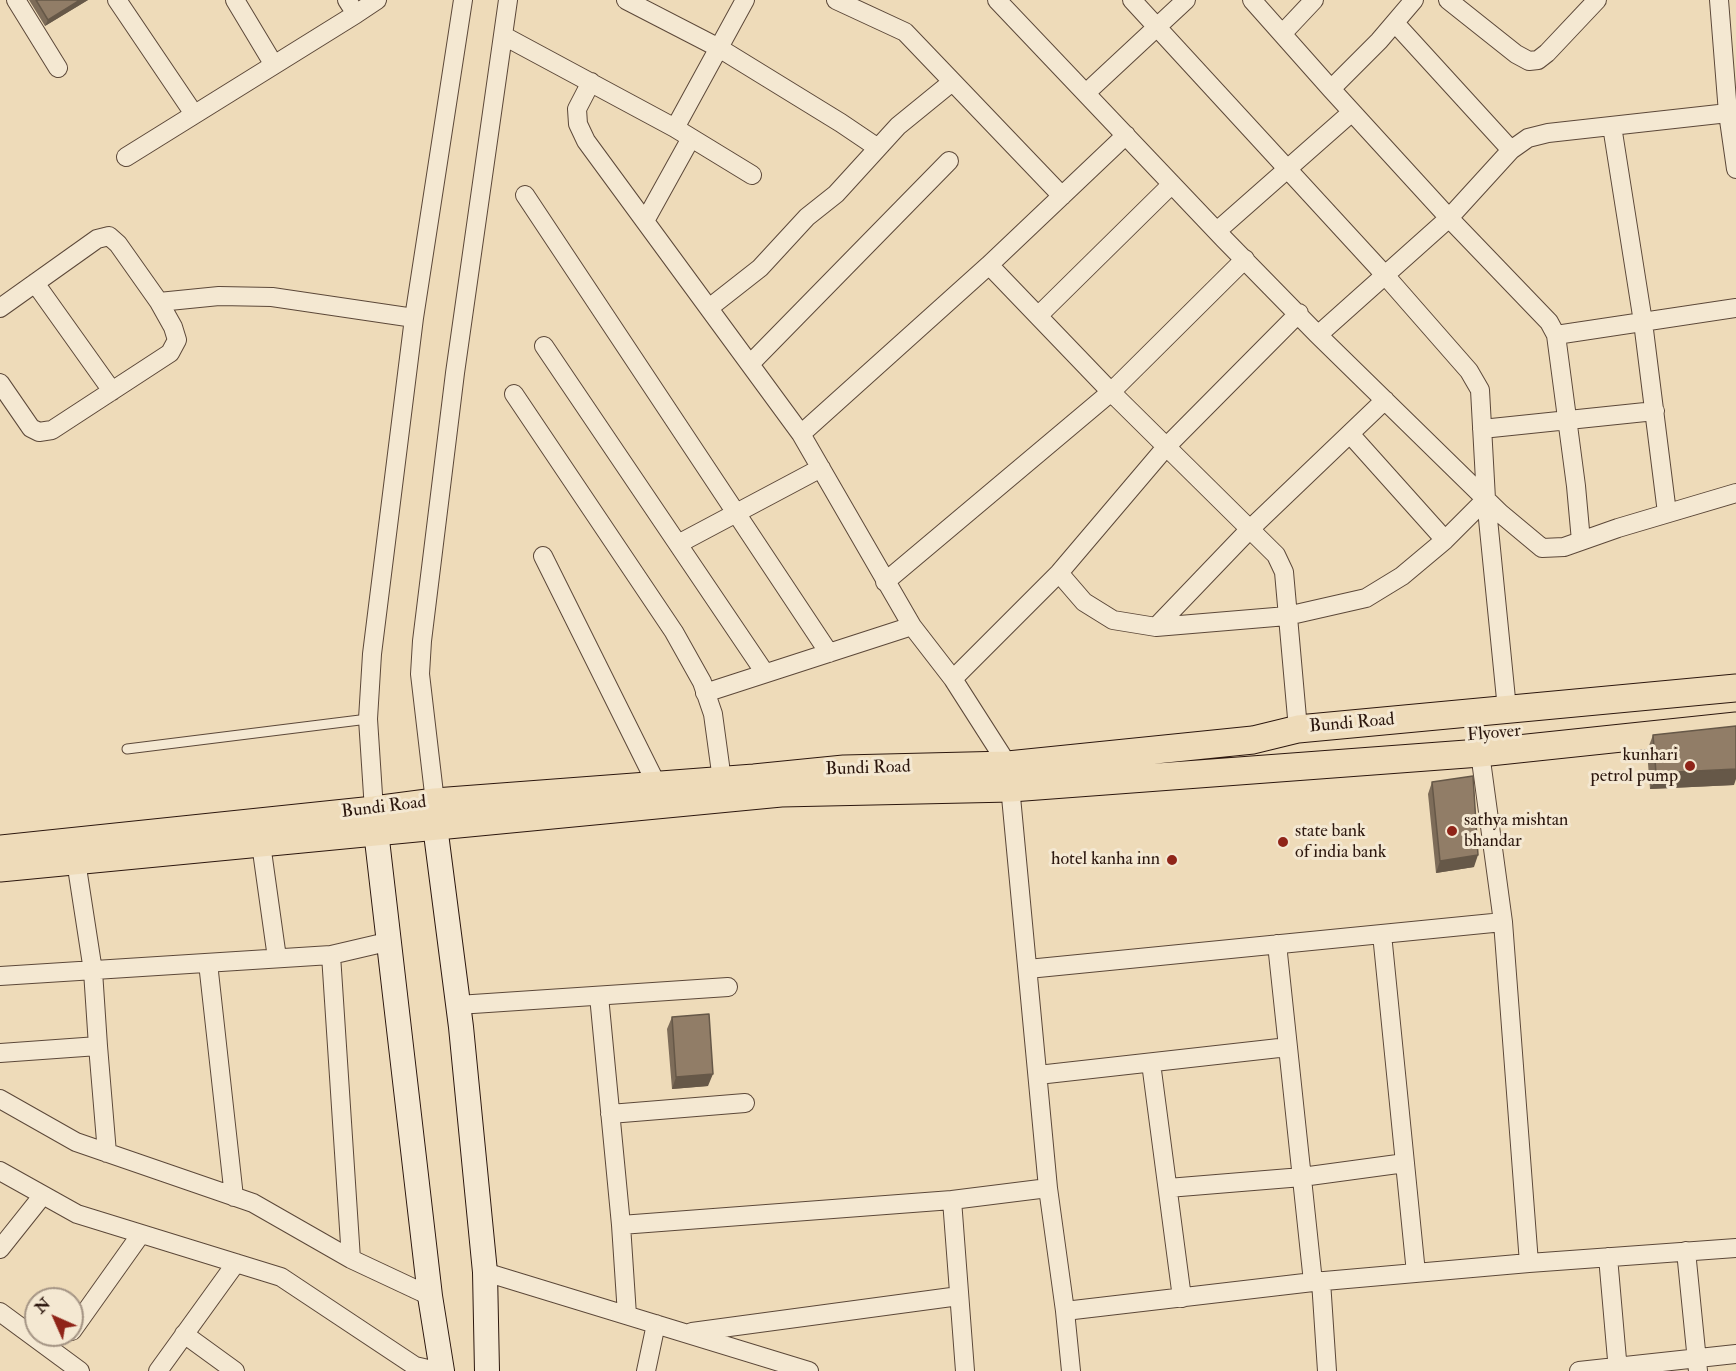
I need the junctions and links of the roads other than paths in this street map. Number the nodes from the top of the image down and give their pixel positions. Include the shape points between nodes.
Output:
1 (16, 0) edge
2 (117, 0) edge
3 (236, 0) edge
4 (377, 0) edge
5 (463, 0) edge
6 (508, 0) edge
7 (626, 0) edge
8 (745, 0) edge
9 (836, 0) edge
10 (998, 0) edge
11 (1132, 0) edge
12 (1186, 0) edge
13 (1252, 0) edge
14 (1314, 0) edge
15 (1414, 0) edge
16 (1448, 0) edge
17 (1719, 0) edge
18 (1592, 1) edge
19 (351, 7) edge
20 (1395, 23) junction
21 (1157, 27) junction
22 (1282, 34) junction
23 (504, 36) junction
24 (719, 48) junction
25 (274, 65) junction
26 (58, 68) dead end
27 (591, 82) junction
28 (952, 82) junction
29 (1331, 89) junction
30 (1086, 93) junction
31 (1731, 104) edge
32 (1352, 112) junction
33 (194, 114) junction
34 (1612, 126) junction
35 (675, 128) junction
36 (1126, 135) junction
37 (692, 138) junction
38 (878, 148) junction
39 (1511, 150) junction
40 (126, 157) dead end
41 (949, 161) dead end
42 (1736, 169) edge
43 (1288, 170) junction
44 (752, 175) dead end
45 (1172, 184) junction
46 (525, 195) dead end
47 (1062, 196) junction
48 (1449, 218) junction
49 (645, 221) junction
50 (1217, 231) junction
51 (1245, 259) junction
52 (989, 265) junction
53 (1384, 274) junction
54 (35, 283) junction
55 (159, 302) junction
56 (0, 308) edge
57 (709, 308) junction
58 (1736, 308) edge
59 (1299, 314) junction
60 (1038, 316) junction
61 (414, 318) junction
62 (1643, 322) junction
63 (1318, 335) junction
64 (1556, 335) junction
65 (544, 346) dead end
66 (750, 364) junction
67 (0, 383) edge
68 (112, 391) junction
69 (1111, 392) junction
70 (514, 394) dead end
71 (1385, 400) junction
72 (1655, 411) junction
73 (1568, 420) junction
74 (1482, 429) junction
75 (801, 434) junction
76 (1350, 434) junction
77 (1166, 447) junction
78 (821, 468) junction
79 (1736, 493) edge
80 (1486, 499) junction
81 (735, 512) junction
82 (1667, 513) junction
83 (1250, 530) junction
84 (1445, 540) junction
85 (1581, 541) junction
86 (678, 544) junction
87 (543, 556) dead end
88 (1059, 573) junction
89 (885, 582) junction
90 (1287, 616) junction
91 (912, 626) junction
92 (1156, 627) junction
93 (829, 653) junction
94 (765, 673) junction
95 (953, 679) junction
96 (1736, 688) edge
97 (705, 693) junction
98 (1507, 709) junction
99 (1736, 710) edge
100 (368, 719) junction
101 (1736, 726) edge
102 (1302, 739) junction
103 (127, 749) dead end
104 (1479, 753) junction
105 (1010, 777) junction
106 (722, 780) junction
107 (657, 785) junction
108 (435, 814) junction
109 (375, 821) junction
110 (261, 844) junction
111 (0, 849) edge
112 (76, 861) junction
113 (0, 868) edge
114 (1503, 922) junction
115 (1382, 934) junction
116 (390, 941) junction
117 (1277, 944) junction
118 (331, 955) junction
119 (277, 958) junction
120 (208, 963) junction
121 (1028, 969) junction
122 (93, 971) junction
123 (0, 976) edge
124 (729, 987) dead end
125 (599, 996) junction
126 (458, 1005) junction
127 (98, 1046) junction
128 (1288, 1047) junction
129 (0, 1053) edge
130 (1151, 1062) junction
131 (1038, 1075) junction
132 (0, 1099) edge
133 (745, 1103) dead end
134 (610, 1114) junction
135 (107, 1153) junction
136 (1405, 1163) junction
137 (0, 1171) edge
138 (1302, 1177) junction
139 (1048, 1188) junction
140 (1168, 1188) junction
141 (42, 1195) junction
142 (234, 1197) junction
143 (952, 1200) junction
144 (621, 1225) junction
145 (141, 1234) junction
146 (1736, 1248) edge
147 (0, 1249) edge
148 (1686, 1251) junction
149 (1608, 1257) junction
150 (351, 1259) junction
151 (236, 1263) junction
152 (1528, 1263) junction
153 (485, 1272) junction
154 (1416, 1273) junction
155 (1317, 1282) junction
156 (430, 1296) junction
157 (959, 1296) junction
158 (1182, 1298) junction
159 (1065, 1311) junction
160 (0, 1312) edge
161 (84, 1314) edge
162 (627, 1315) junction
163 (656, 1324) junction
164 (685, 1333) junction
165 (184, 1334) junction
166 (60, 1347) edge
167 (56, 1353) junction
168 (1736, 1354) edge
169 (1698, 1365) edge
170 (413, 1369) edge
171 (1618, 1369) edge
172 (80, 1371) edge
173 (158, 1371) edge
174 (235, 1371) edge
175 (437, 1371) edge
176 (442, 1371) edge
177 (486, 1371) edge
178 (646, 1371) edge
179 (809, 1371) edge
180 (965, 1371) edge
181 (1071, 1371) edge
182 (1327, 1371) edge
183 (1579, 1371) edge

1 - 26 street
2 - 33 street
3 - 25 street
4 - 19 street
5 - 61 street
6 - 23 street
7 - 24 street
8 - 24 street
9 - 28 street via 904,32
10 - 30 street
11 - 21 street
12 - 21 street
13 - 22 street
14 - 22 street
15 - 20 street
16 - 18 street via 1529,61 1547,53
17 - 31 street
19 - 25 street
20 - 29 street
20 - 39 street
21 - 30 street
21 - 43 street
22 - 29 street
23 - 27 street
23 - 108 street via 455,374 422,641 420,674
24 - 35 street
24 - 38 street
25 - 33 street
27 - 35 street
27 - 49 street via 577,109 578,124 586,141
28 - 38 street via 898,126
28 - 47 street
29 - 32 street
30 - 36 street
31 - 34 street
31 - 42 street
32 - 43 street
32 - 48 street
33 - 40 street
34 - 39 street via 1548,133 1528,138
34 - 62 street
35 - 37 street
36 - 45 street
36 - 47 street
37 - 44 street
37 - 49 street
38 - 57 street via 760,268
39 - 48 street
41 - 66 street
43 - 50 street
43 - 53 street
45 - 50 street
45 - 60 street
46 - 81 street
47 - 52 street
48 - 53 street
48 - 64 street via 1550,322
49 - 57 street
50 - 51 street
51 - 59 street
51 - 69 street
52 - 60 street
52 - 75 street
53 - 63 street
53 - 74 street via 1469,371 1480,390
54 - 55 street via 97,239 109,236
54 - 56 street
54 - 68 street
55 - 61 street via 219,296 272,297
55 - 68 street via 177,340 170,353
57 - 66 street
58 - 62 street
59 - 63 street
59 - 77 street
60 - 69 street
61 - 100 street via 372,654
62 - 64 street
62 - 72 street
63 - 71 street
64 - 73 street
65 - 86 street
66 - 75 street
67 - 68 street via 31,428 39,432 52,430
69 - 77 street
69 - 89 street
70 - 97 street via 674,632
71 - 76 street
71 - 80 street
72 - 73 street
72 - 82 street
73 - 74 street
73 - 85 street
74 - 80 street
75 - 78 street
76 - 83 street
76 - 84 street
77 - 83 street
77 - 88 street
78 - 81 street
78 - 89 street
79 - 82 street
80 - 84 street
80 - 85 street via 1542,548
80 - 98 street
81 - 86 street
81 - 93 street
82 - 85 street
83 - 90 street via 1276,555 1284,572
83 - 92 street
84 - 90 street via 1402,576 1366,598
86 - 94 street
87 - 107 street
88 - 92 street via 1096,611 1113,620
88 - 95 street
89 - 91 street
90 - 92 street
90 - 102 street
91 - 93 street
91 - 95 street
93 - 94 street
94 - 97 street
95 - 105 street
96 - 98 main road, Bundi Road
97 - 106 street
98 - 102 main road, Bundi Road
99 - 102 main road, Flyover via 1512,733
100 - 103 lane
100 - 109 street
101 - 104 main road, Bundi Road
102 - 105 main road, Bundi Road via 1253,740
104 - 105 main road, Bundi Road
104 - 114 street
105 - 106 main road, Bundi Road via 844,769
105 - 108 main road, Bundi Road
105 - 121 street
106 - 107 main road, Bundi Road
107 - 108 main road, Bundi Road
108 - 109 main road, Bundi Road
108 - 126 street
109 - 110 main road, Bundi Road
109 - 111 main road, Bundi Road
109 - 116 street
110 - 112 main road, Bundi Road
110 - 119 street
112 - 113 main road, Bundi Road
112 - 122 street
114 - 115 street
114 - 152 street
115 - 117 street
115 - 136 street
116 - 118 street
116 - 156 street
117 - 121 street
117 - 128 street
118 - 119 street
118 - 150 street
119 - 120 street
120 - 122 street
120 - 142 street
121 - 131 street
122 - 123 street
122 - 127 street
124 - 125 street
125 - 126 street
125 - 134 street
126 - 153 street
127 - 129 street
127 - 135 street
128 - 130 street
128 - 138 street
130 - 131 street
130 - 140 street
131 - 139 street
132 - 135 street via 76,1142
133 - 134 street
134 - 144 street
135 - 142 street
136 - 138 street
136 - 154 street
137 - 141 street
138 - 140 street
138 - 155 street
139 - 143 street
139 - 159 street
140 - 158 street
141 - 145 street via 78,1214
141 - 147 street
142 - 150 street via 253,1203
143 - 144 street
143 - 157 street
144 - 162 street
145 - 151 street
145 - 161 street
146 - 148 street
148 - 149 street
148 - 169 street
149 - 152 street
149 - 171 street
150 - 156 street
151 - 165 street
151 - 170 street via 281,1277
152 - 154 street
153 - 162 street
153 - 177 street
154 - 155 street
155 - 158 street
155 - 182 street
156 - 176 street
157 - 164 street
157 - 180 street
158 - 159 street
159 - 181 street
160 - 167 street
162 - 163 street
163 - 164 street
163 - 178 street
164 - 179 street
165 - 173 street
165 - 174 street
166 - 167 street
167 - 172 street
168 - 169 street
169 - 171 street
170 - 175 street
171 - 183 street

